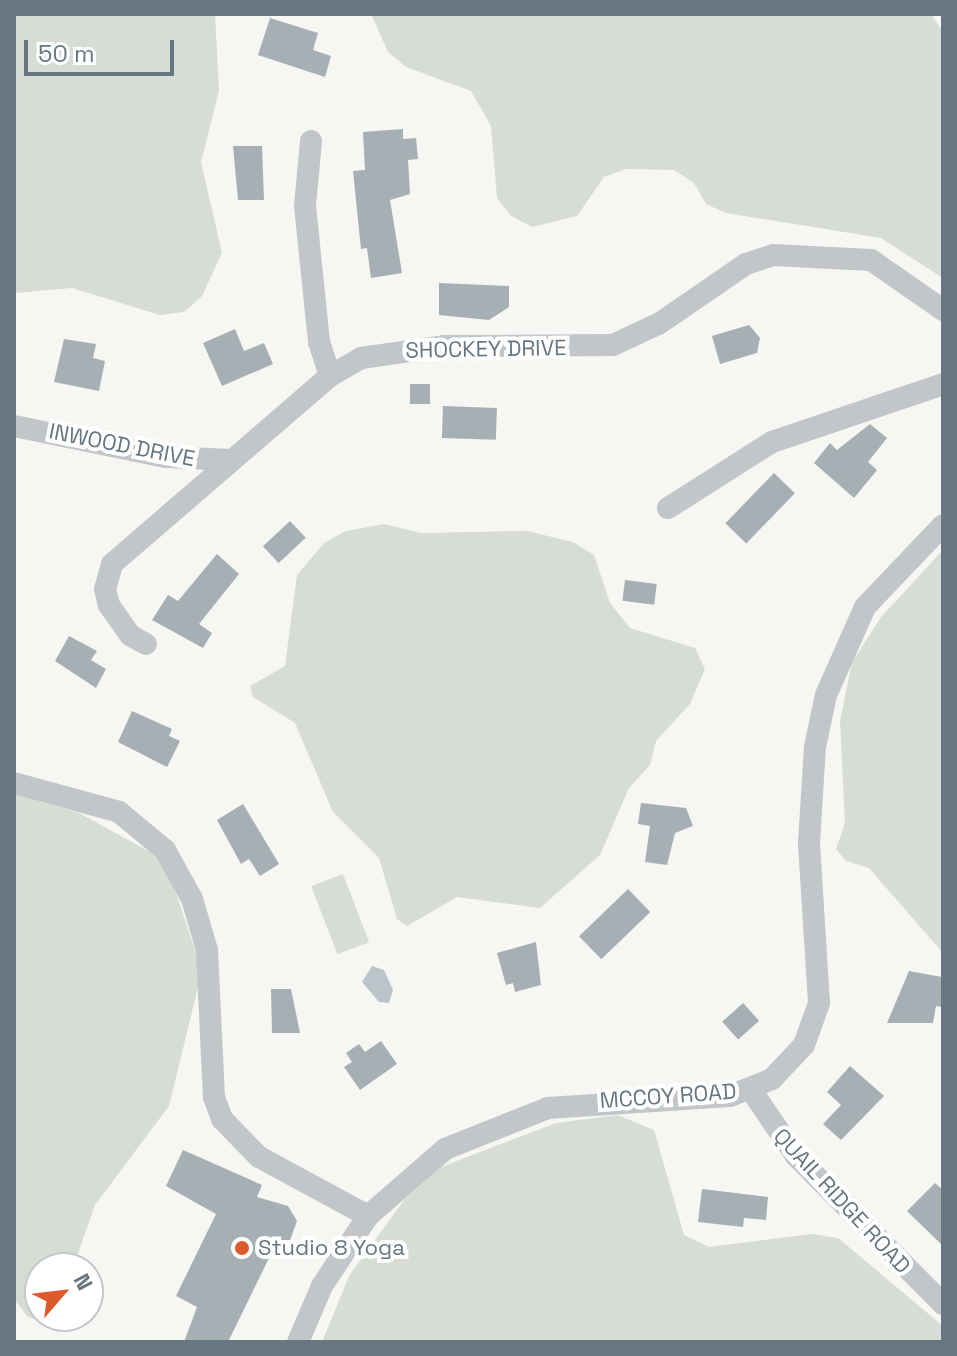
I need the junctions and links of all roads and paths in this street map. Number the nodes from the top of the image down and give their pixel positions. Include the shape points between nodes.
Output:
1 (311, 141) dead end
2 (943, 310) edge
3 (330, 376) junction
4 (943, 384) edge
5 (14, 426) edge
6 (230, 460) junction
7 (668, 508) dead end
8 (943, 525) edge
9 (146, 644) dead end
10 (14, 783) edge
11 (751, 1090) junction
12 (368, 1216) junction
13 (943, 1304) edge
14 (298, 1342) edge

1 - 3 street via 305,206 319,342
2 - 3 street, SHOCKEY DRIVE via 871,260 773,255 746,264 652,328 613,345 407,348 361,358
3 - 6 street, SHOCKEY DRIVE
4 - 7 street via 772,442
5 - 6 street, INWOOD DRIVE via 167,457
6 - 9 street, SHOCKEY DRIVE via 106,575 118,621
8 - 11 street, MCCOY ROAD via 865,607 834,667 811,791 809,894 819,1003 804,1045 772,1079
10 - 12 street via 119,812 165,850 192,899 207,950 214,1097 222,1119 259,1157
11 - 12 street, MCCOY ROAD via 709,1098 585,1102 511,1118 445,1149
11 - 13 street, QUAIL RIDGE ROAD via 796,1156
12 - 14 street, MCCOY ROAD via 322,1286

